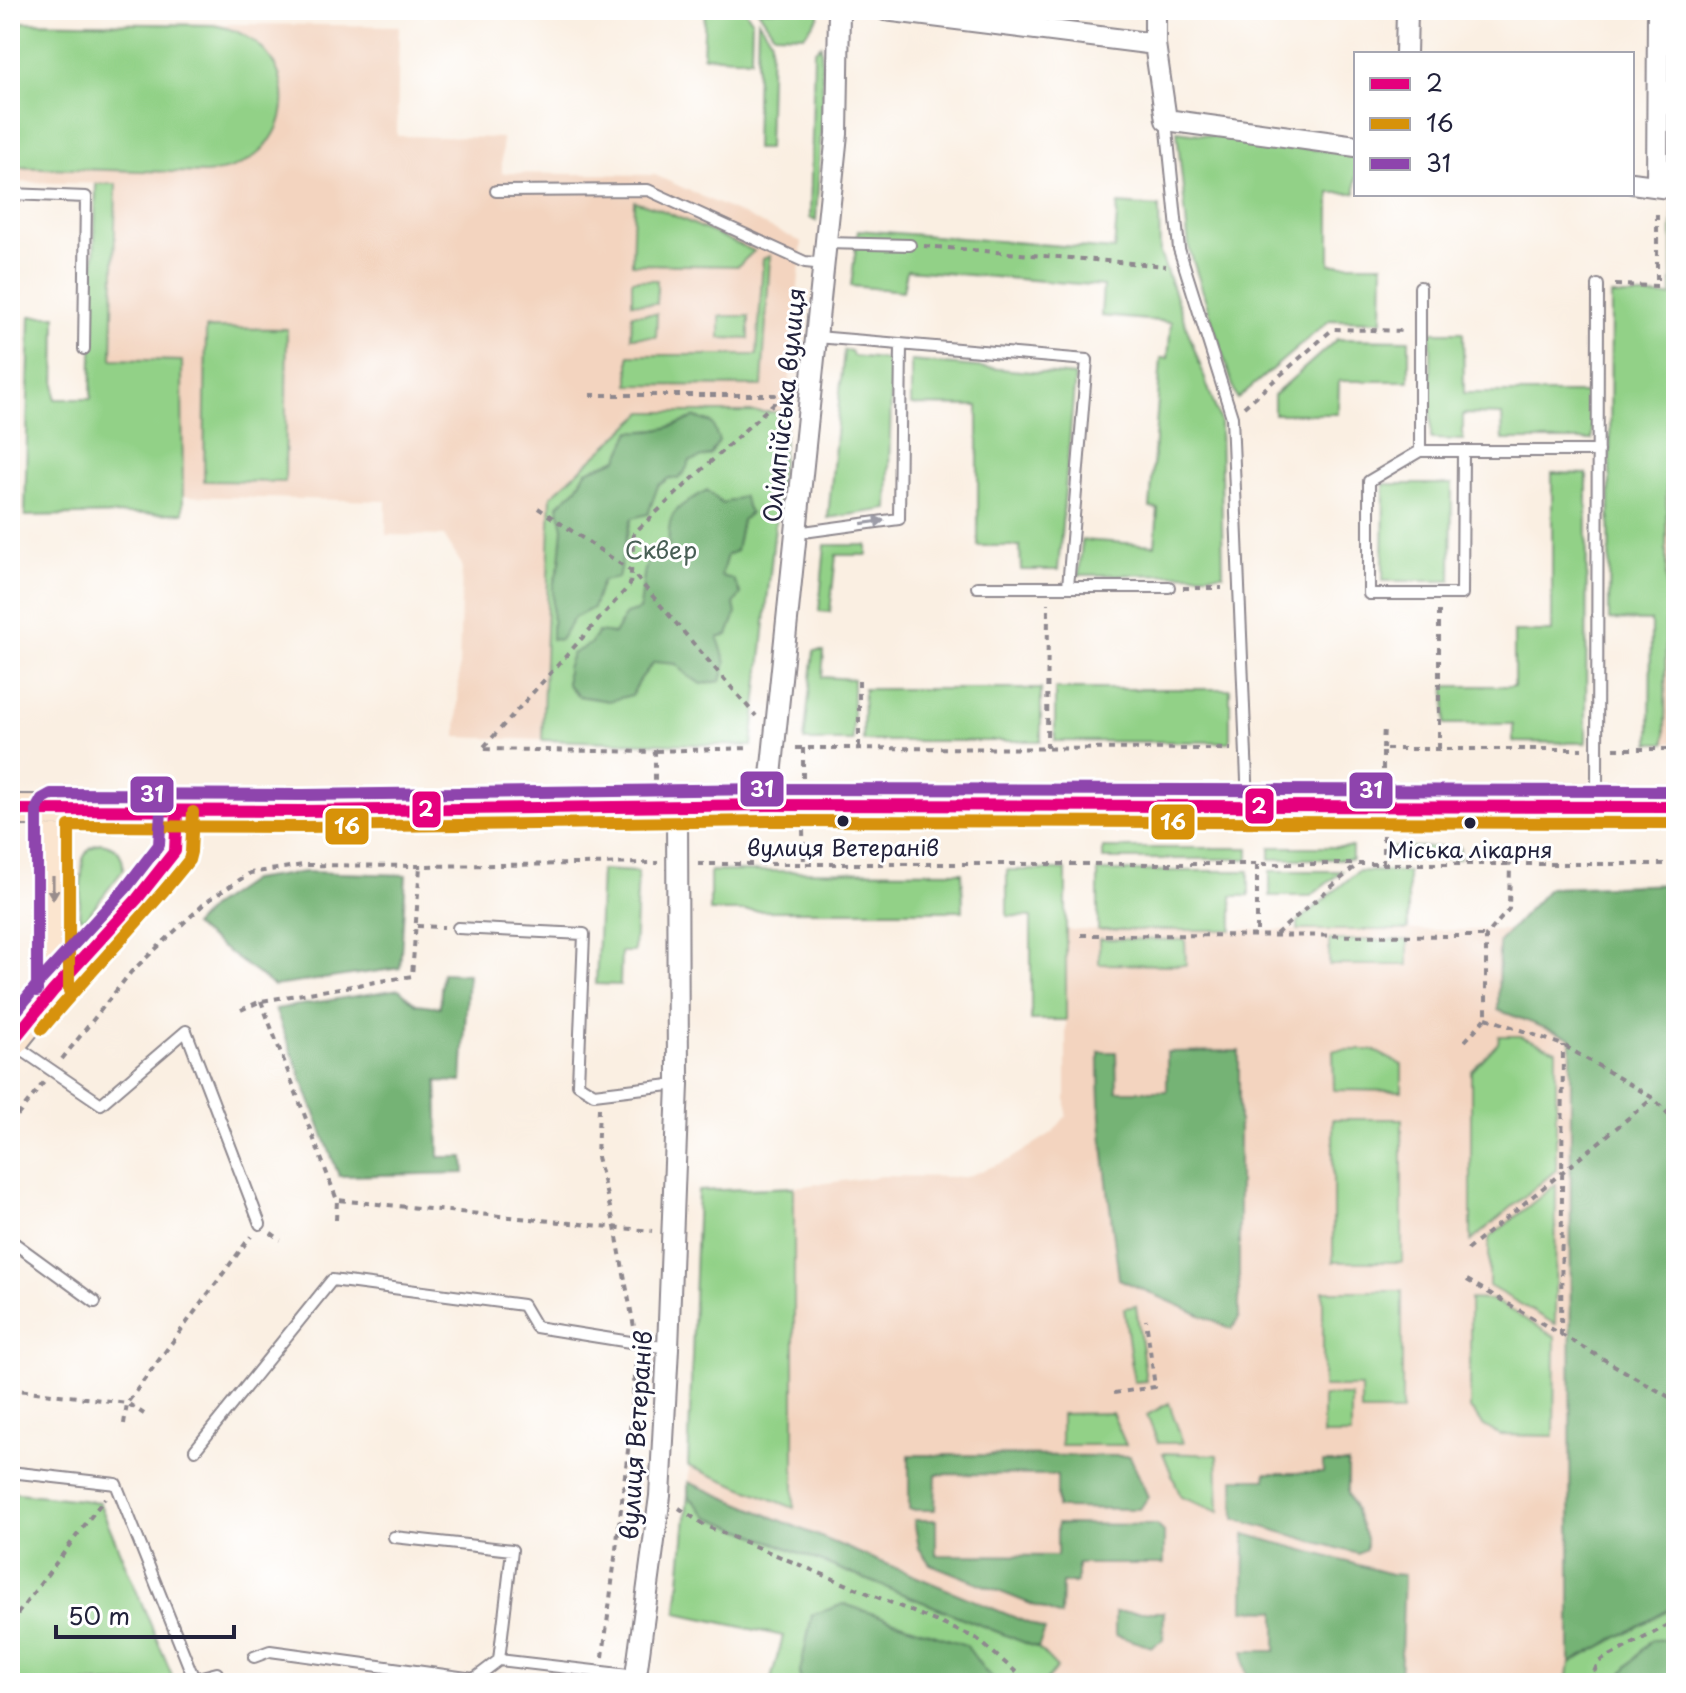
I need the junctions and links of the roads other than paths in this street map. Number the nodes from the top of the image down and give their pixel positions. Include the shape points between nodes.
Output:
1 (839, 10) edge
2 (885, 10) edge
3 (1155, 10) edge
4 (1407, 10) edge
5 (1658, 10) edge
6 (980, 16) edge
7 (1155, 44) junction
8 (1406, 52) edge
9 (1166, 120) junction
10 (1354, 146) edge
11 (1634, 183) edge
12 (1667, 187) edge
13 (496, 191) dead end
14 (10, 194) edge
15 (826, 243) junction
16 (910, 245) road end
17 (825, 264) junction
18 (1598, 285) road end
19 (1420, 287) dead end
20 (817, 337) junction
21 (901, 344) junction
22 (84, 349) dead end
23 (1420, 451) junction
24 (1463, 451) junction
25 (1598, 451) junction
26 (796, 533) junction
27 (977, 587) dead end
28 (1068, 587) junction
29 (1169, 587) road end
30 (768, 805) junction
31 (1248, 806) junction
32 (665, 807) junction
33 (1597, 807) junction
34 (1676, 807) edge
35 (10, 810) edge
36 (53, 810) junction
37 (177, 811) junction
38 (458, 928) road end
39 (53, 991) junction
40 (11, 1044) edge
41 (678, 1084) junction
42 (260, 1224) road end
43 (10, 1240) edge
44 (95, 1302) dead end
45 (668, 1348) junction
46 (195, 1450) dead end
47 (10, 1472) edge
48 (394, 1537) dead end
49 (254, 1657) dead end
50 (499, 1660) junction
51 (217, 1673) dead end
52 (636, 1680) edge
53 (193, 1681) edge

1 - 15 street, Олімпійська вулиця via 837,134
2 - 6 street
3 - 7 street
4 - 8 street
5 - 12 street
6 - 7 street
7 - 9 street
9 - 10 street
9 - 31 lane via 1179,249 1232,417
11 - 12 street
13 - 17 lane via 648,190 805,262
14 - 22 lane via 86,197
15 - 16 lane
15 - 17 street, Олімпійська вулиця
17 - 20 street, Олімпійська вулиця
18 - 25 lane
19 - 23 lane
20 - 21 lane
20 - 26 street, Олімпійська вулиця
26 -> 21 lane via 899,519
21 - 28 lane via 1087,360
23 - 24 lane
23 - 24 lane via 1369,481 1369,594 1462,594
24 - 25 lane
25 - 33 lane
26 - 30 street, Олімпійська вулиця
27 - 28 lane
28 - 29 lane
30 - 31 main road
30 - 32 main road
31 - 33 main road
32 - 37 main road
32 - 41 street, вулиця Ветеранів via 677,864
33 - 34 main road
35 - 36 main road
36 - 37 main road
36 -> 39 main road
37 - 39 main road via 175,851
38 - 41 lane via 584,934 578,1084 594,1094
39 - 40 main road
40 - 42 lane via 101,1104 186,1031
41 - 45 street, вулиця Ветеранів
43 - 44 lane
45 - 46 lane via 536,1327 523,1305 332,1280
45 - 52 street, вулиця Ветеранів via 660,1496
47 - 53 lane via 116,1484
48 - 50 lane via 512,1550
49 - 50 lane via 270,1651 474,1679
50 - 52 lane
51 - 53 lane

